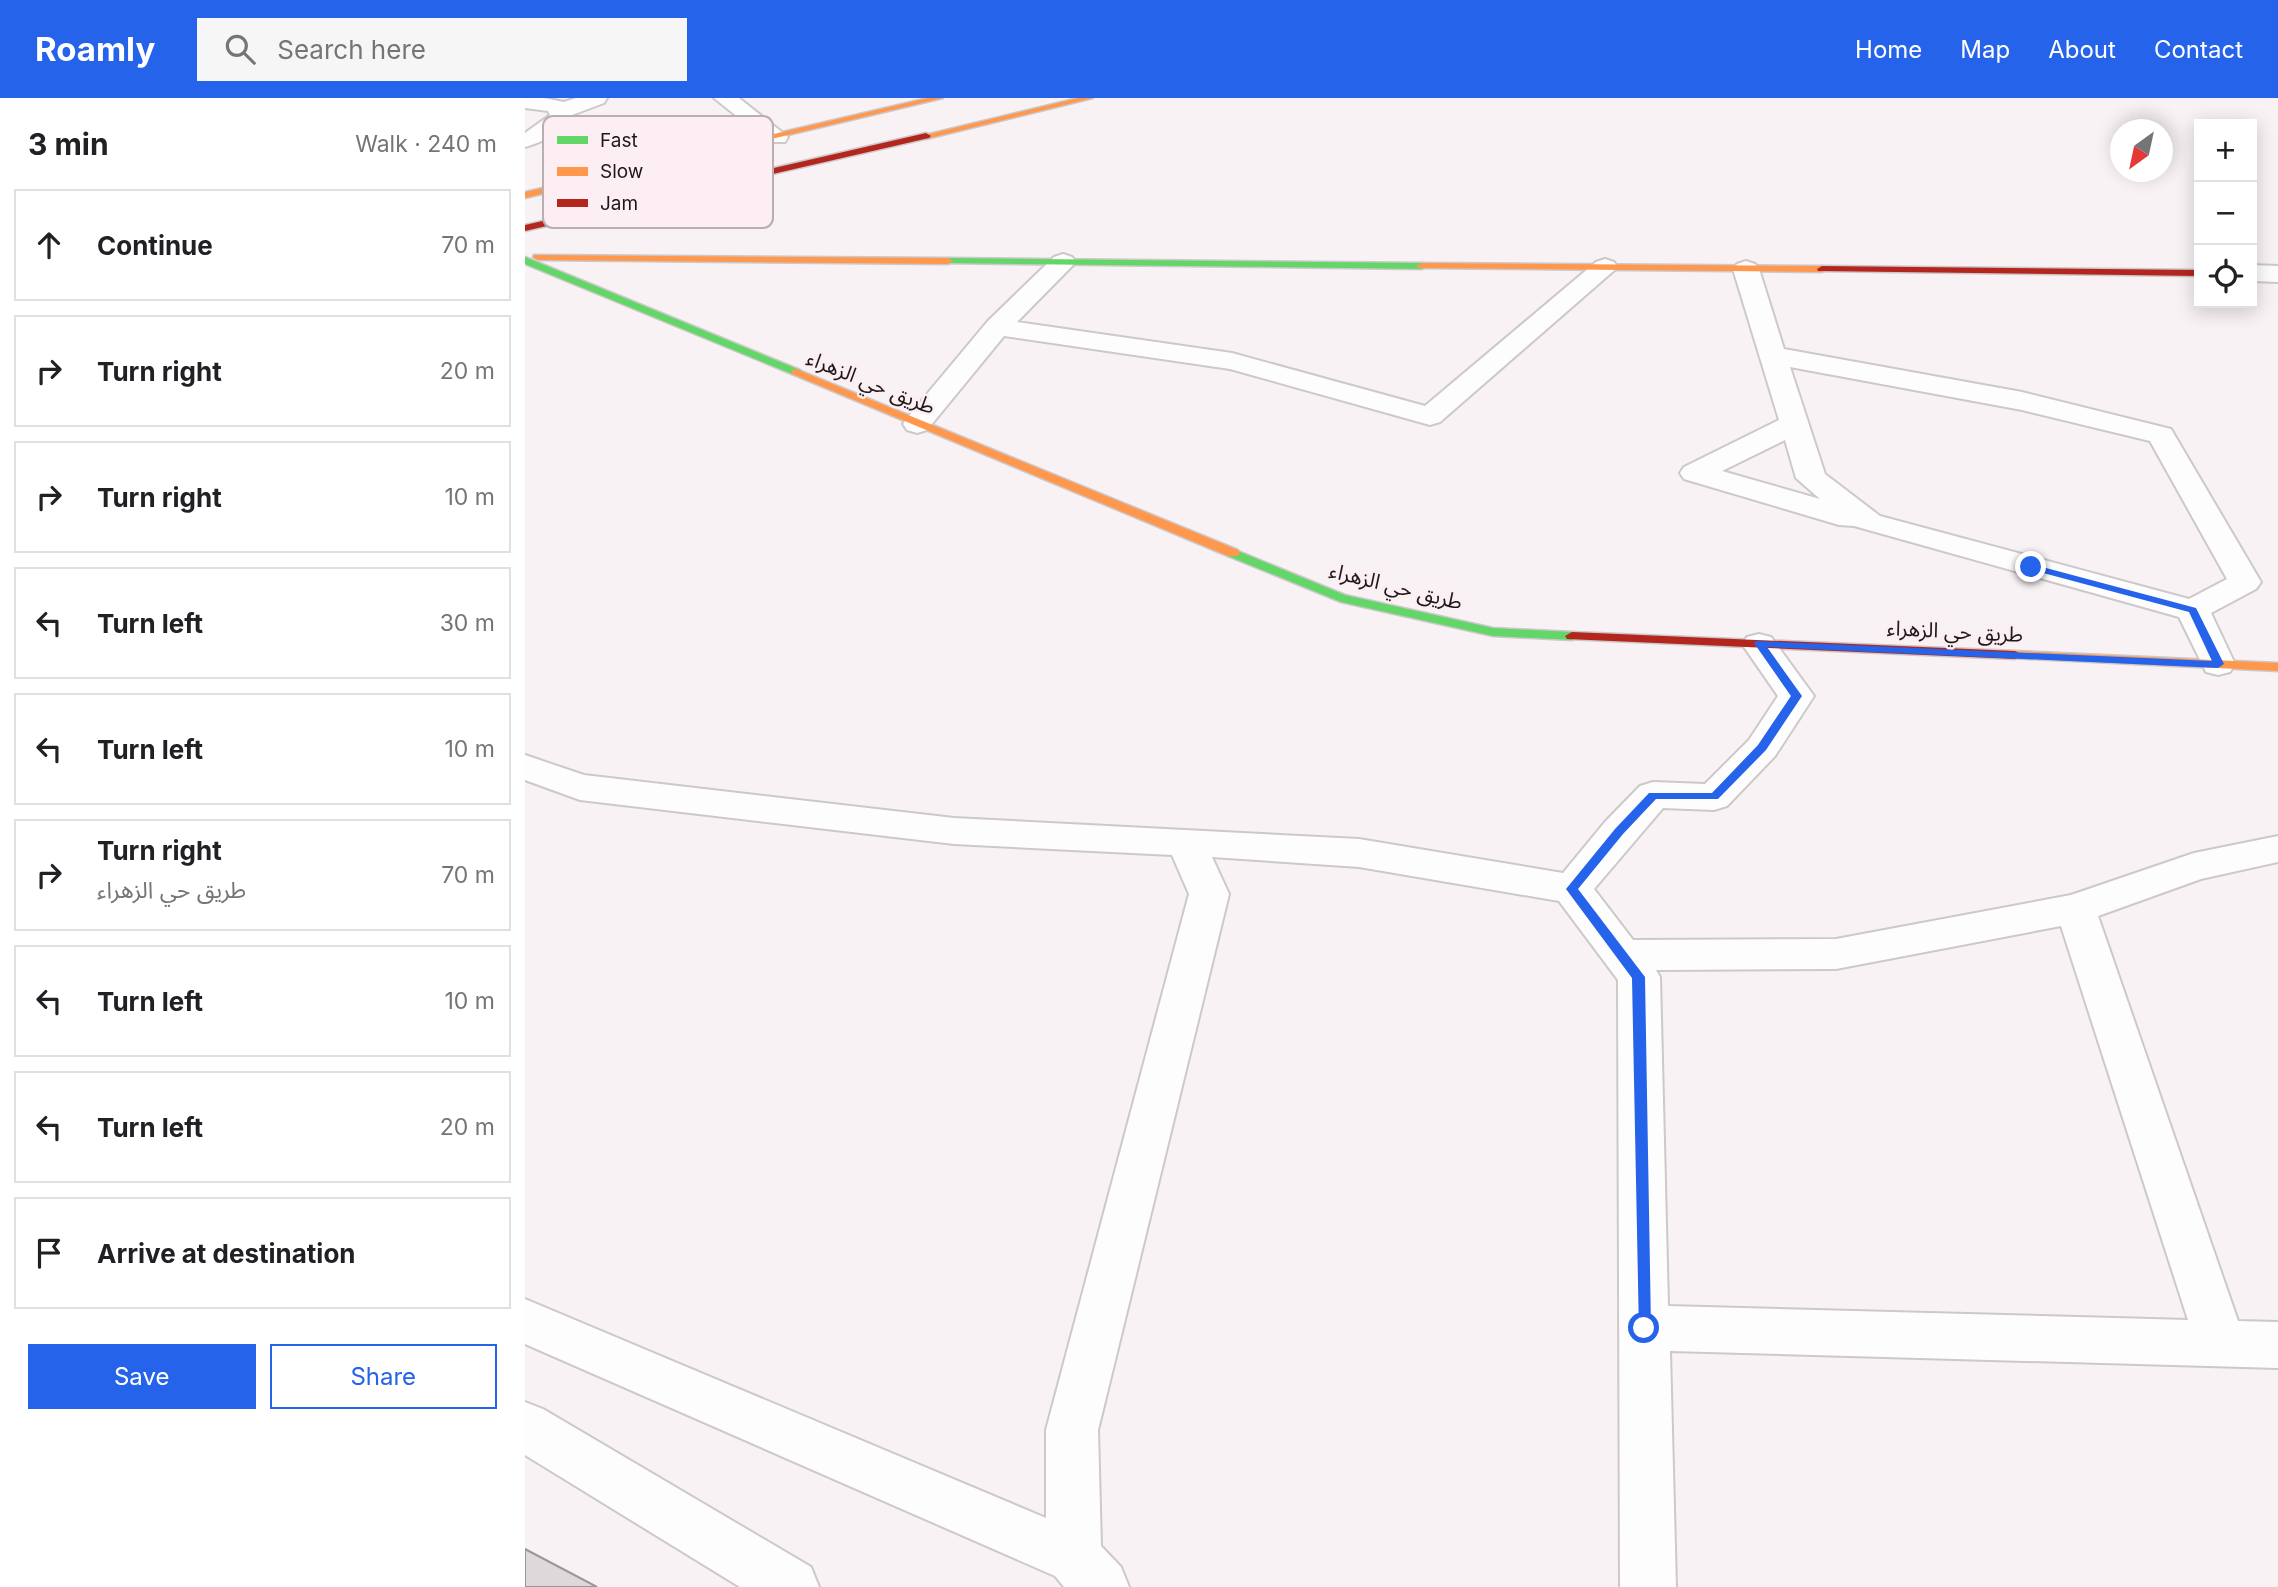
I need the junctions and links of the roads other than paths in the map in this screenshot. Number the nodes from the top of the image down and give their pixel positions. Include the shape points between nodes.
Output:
1 (597, 98) edge
2 (725, 98) edge
3 (939, 98) edge
4 (1089, 98) edge
5 (525, 102) edge
6 (559, 112) junction
7 (562, 116) edge
8 (749, 116) edge
9 (543, 130) edge
10 (773, 134) edge
11 (777, 137) junction
12 (773, 138) edge
13 (525, 140) edge
14 (773, 171) edge
15 (543, 191) edge
16 (525, 195) edge
17 (543, 224) edge
18 (525, 228) edge
19 (525, 259) edge
20 (1063, 262) junction
21 (1605, 267) junction
22 (1746, 269) junction
23 (2194, 273) edge
24 (2257, 274) edge
25 (2278, 274) edge
26 (997, 327) junction
27 (1772, 355) junction
28 (917, 424) junction
29 (1794, 424) junction
30 (1869, 523) junction
31 (2193, 610) junction
32 (1759, 643) junction
33 (2218, 664) junction
34 (2278, 667) edge
35 (525, 767) edge
36 (1186, 842) junction
37 (2278, 849) edge
38 (1572, 889) junction
39 (2075, 909) junction
40 (1621, 955) junction
41 (525, 1321) edge
42 (1644, 1328) junction
43 (2220, 1343) junction
44 (2278, 1345) edge
45 (525, 1426) edge
46 (1088, 1572) edge
47 (791, 1587) edge
48 (1648, 1587) edge

1 - 6 street
2 - 8 street
3 - 11 street
4 - 14 street
5 - 6 street via 556,106
6 - 7 street
9 - 13 street
10 - 11 street
11 - 12 street
15 - 16 street
17 - 18 street
19 - 20 street
19 - 28 street, طريق حي الزهراء
20 - 21 street
20 - 26 street
21 - 22 street
21 - 26 street via 1430,416 1232,361
22 - 23 street
22 - 27 street
24 - 25 street
26 - 28 street
27 - 29 street
27 - 31 street via 2022,401 2161,435 2245,582
28 - 32 street, طريق حي الزهراء via 1341,598 1493,632
29 - 30 street via 1811,478
29 - 30 street via 1695,473
30 - 31 street
31 - 33 street
32 - 33 street, طريق حي الزهراء
32 - 38 street via 1796,696 1762,748 1714,797 1653,795
33 - 34 street, طريق حي الزهراء
35 - 36 street via 580,787 954,831
36 - 38 street via 1359,853
36 - 46 street via 1209,894 1072,1430
37 - 39 street via 2194,867
38 - 40 street
39 - 40 street via 1836,954
39 - 43 street
40 - 42 street via 1639,977
41 - 46 street
42 - 43 street
42 - 48 street
43 - 44 street
45 - 47 street

